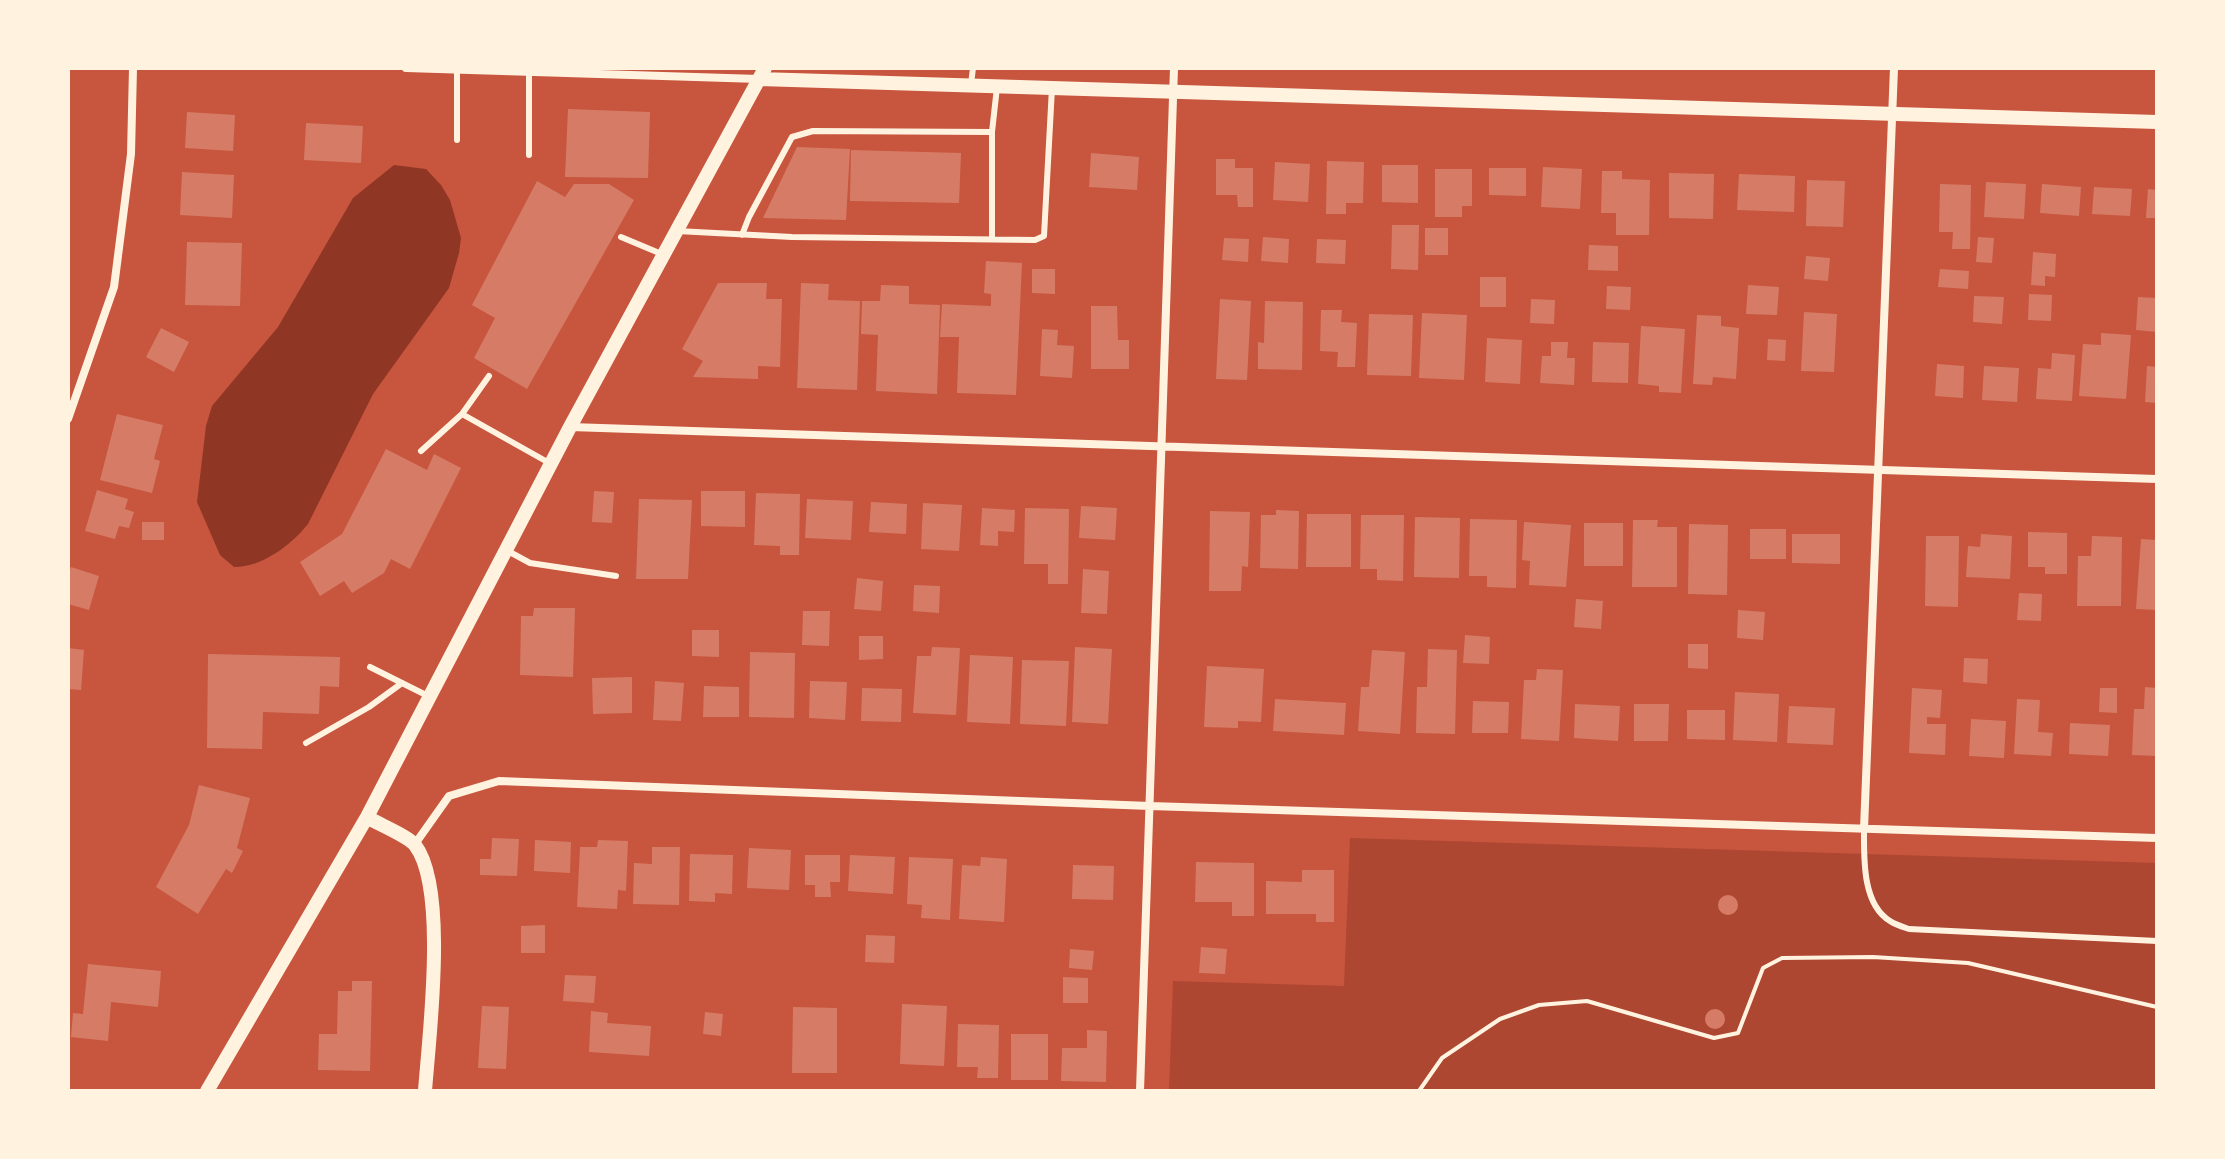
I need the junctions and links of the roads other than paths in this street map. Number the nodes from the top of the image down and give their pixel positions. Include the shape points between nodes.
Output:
1 (133, 68) edge
2 (406, 68) edge
3 (973, 68) edge
4 (1174, 68) edge
5 (1894, 68) edge
6 (457, 71) junction
7 (598, 71) edge
8 (529, 73) junction
9 (762, 74) edge
10 (971, 86) junction
11 (997, 87) junction
12 (1052, 88) junction
13 (1174, 92) junction
14 (1892, 115) junction
15 (2157, 122) edge
16 (992, 132) junction
17 (457, 140) dead end
18 (529, 155) dead end
19 (676, 231) junction
20 (742, 235) junction
21 (621, 237) dead end
22 (992, 239) junction
23 (664, 255) junction
24 (489, 376) dead end
25 (462, 414) junction
26 (68, 419) edge
27 (570, 427) junction
28 (1162, 447) junction
29 (421, 451) dead end
30 (551, 464) junction
31 (1878, 470) junction
32 (2157, 479) edge
33 (506, 550) junction
34 (616, 576) dead end
35 (370, 667) dead end
36 (402, 683) junction
37 (430, 697) junction
38 (306, 743) dead end
39 (1150, 806) junction
40 (367, 817) junction
41 (1864, 829) junction
42 (2157, 838) edge
43 (415, 844) junction
44 (2157, 941) edge
45 (207, 1091) edge
46 (425, 1091) edge
47 (1140, 1091) edge

1 - 26 street via 131,154 114,287
2 - 6 street
3 - 10 lane
4 - 13 street
5 - 14 street
6 - 8 street
6 - 17 lane
7 - 8 street
7 - 9 street
8 - 18 lane
9 - 10 street
9 - 19 street
10 - 11 street
11 - 12 street
11 - 16 lane
12 - 13 street
12 - 22 lane via 1044,236
13 - 14 street
13 - 28 street
14 - 15 street
14 - 31 street
16 - 20 lane via 813,131 792,137
16 - 22 lane
19 - 20 lane
19 - 23 street
20 - 22 lane
21 - 23 lane
23 - 27 street
24 - 25 lane
25 - 29 lane
25 - 30 lane
27 - 28 street
27 - 30 street
28 - 31 street
28 - 39 street
30 - 33 street
31 - 32 street
31 - 41 street
33 - 34 lane via 530,563
33 - 37 street
35 - 36 lane
36 - 37 lane
36 - 38 lane
37 - 40 street
39 - 41 street
39 - 43 street via 499,781 449,796
39 - 47 street
40 - 43 street
40 - 45 street
41 - 42 street
41 - 44 lane via 1864,864 1876,906 1888,920 1909,929
43 - 46 street via 430,882 435,949

